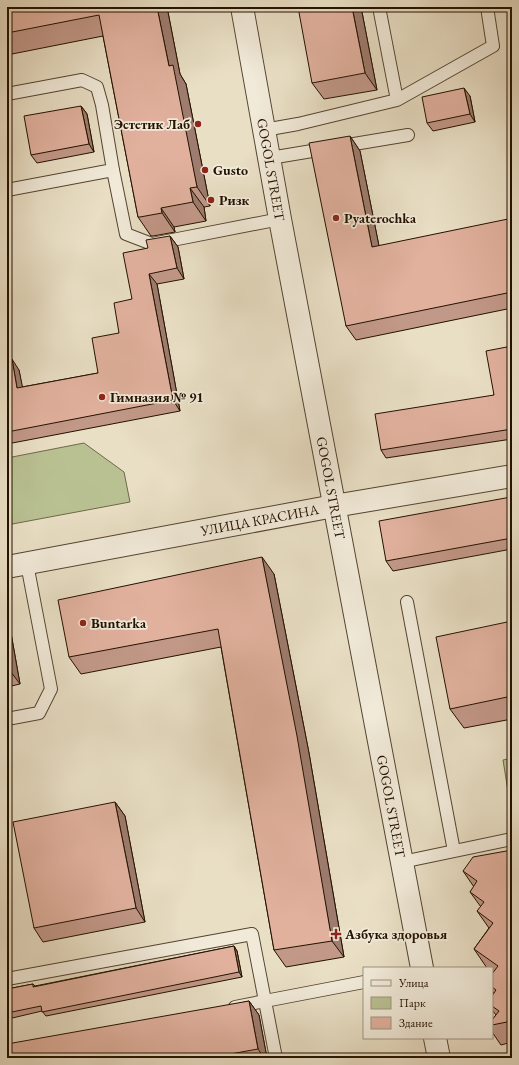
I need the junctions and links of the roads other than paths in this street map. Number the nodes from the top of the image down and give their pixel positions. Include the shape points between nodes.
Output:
1 (242, 7) edge
2 (379, 7) edge
3 (487, 7) edge
4 (7, 94) edge
5 (397, 100) junction
6 (264, 130) junction
7 (408, 135) dead end
8 (270, 158) junction
9 (113, 170) junction
10 (7, 190) edge
11 (280, 219) junction
12 (512, 476) edge
13 (334, 506) junction
14 (17, 566) edge
15 (407, 602) dead end
16 (7, 719) edge
17 (512, 838) edge
18 (454, 851) junction
19 (402, 862) junction
20 (422, 967) edge
21 (7, 980) edge
22 (363, 982) edge
23 (265, 1001) junction
24 (226, 1008) edge
25 (435, 1039) edge
26 (276, 1058) edge
27 (439, 1058) edge

1 - 6 street, GOGOL STREET
2 - 5 lane
3 - 5 lane via 493,46
4 - 9 lane via 82,80 97,87
5 - 6 lane
6 - 8 street, GOGOL STREET
7 - 8 lane
8 - 11 street, GOGOL STREET
9 - 10 lane
9 - 11 lane via 126,234 152,244
11 - 13 street, GOGOL STREET
12 - 13 street, УЛИЦА КРАСИНА
13 - 14 street, УЛИЦА КРАСИНА
13 - 19 street, GOGOL STREET
14 - 16 lane via 51,689 39,713
15 - 18 lane
17 - 18 lane
18 - 19 lane
19 - 20 street, GOGOL STREET
21 - 23 lane via 252,934
22 - 23 lane
23 - 24 lane
23 - 26 lane
25 - 27 street

